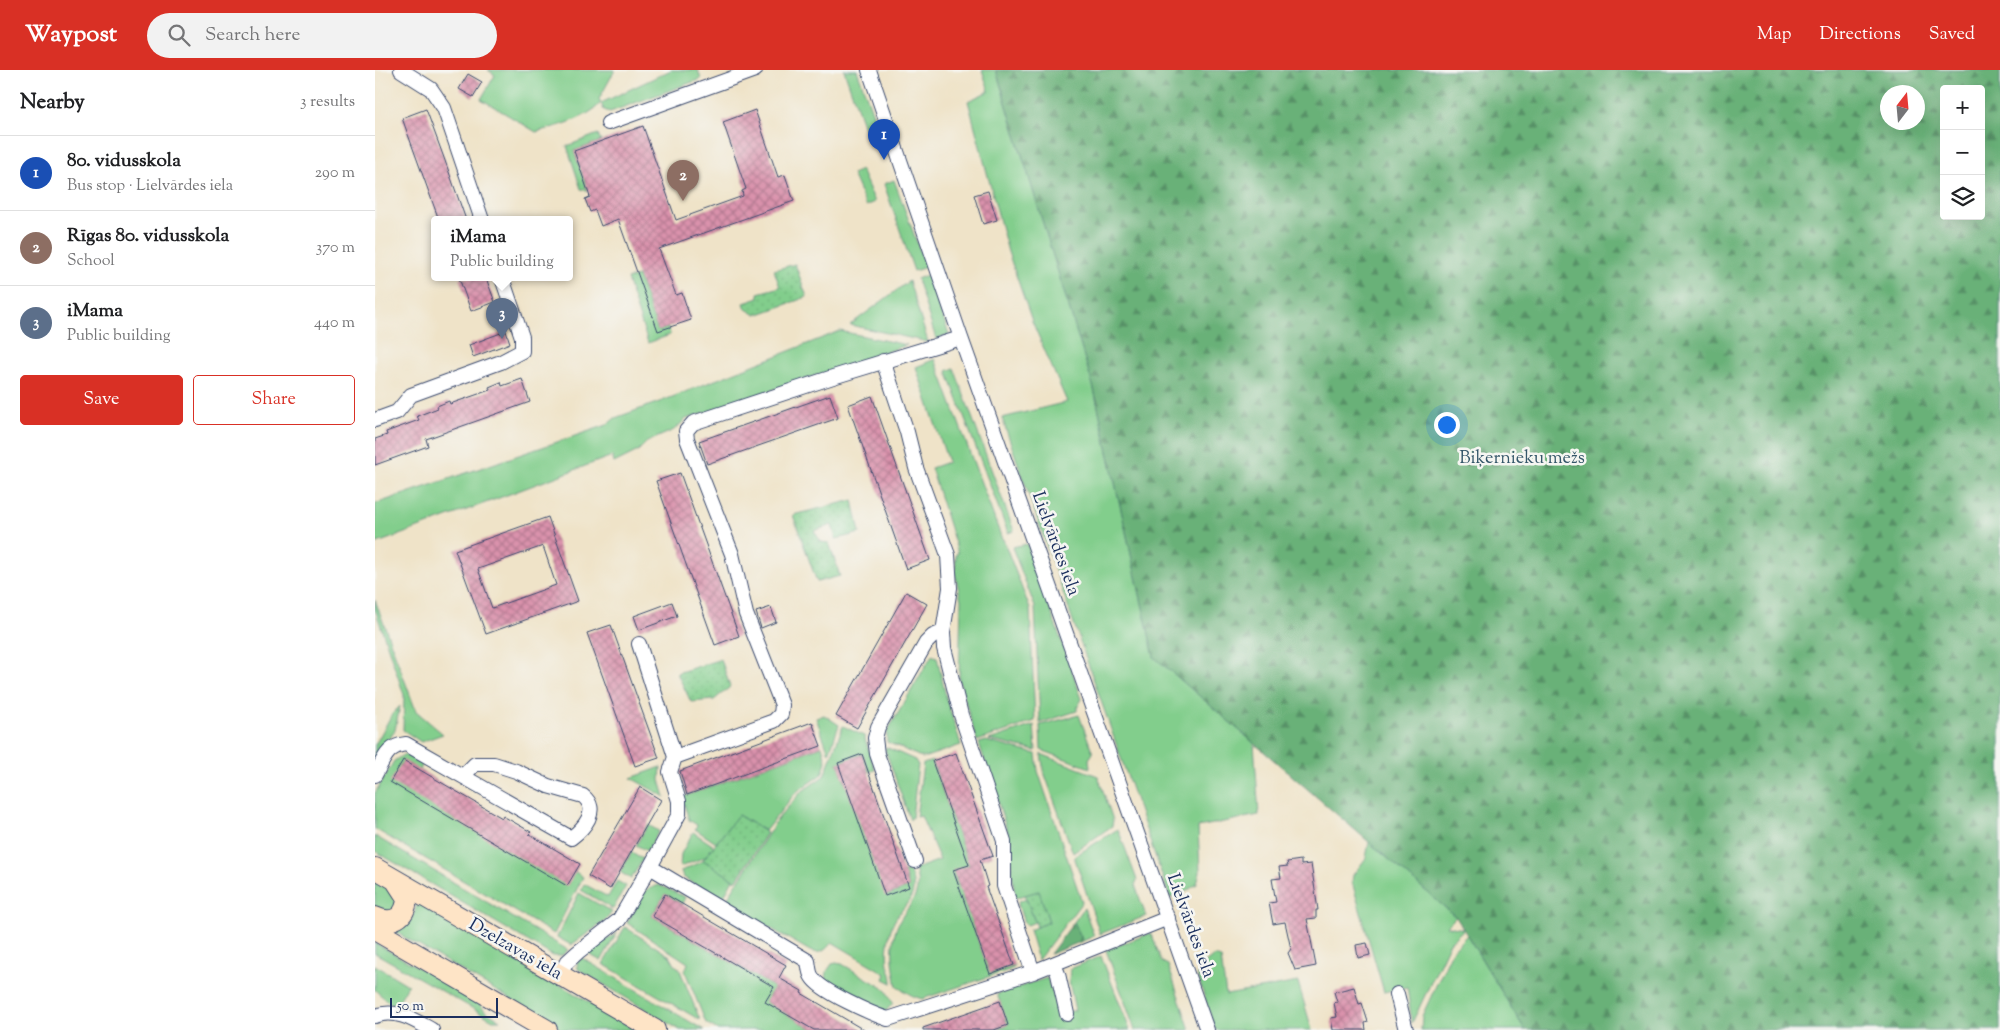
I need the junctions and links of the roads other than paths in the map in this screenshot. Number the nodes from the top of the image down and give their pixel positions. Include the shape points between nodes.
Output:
1 (401, 70) edge
2 (755, 70) edge
3 (869, 70) edge
4 (608, 124) dead end
5 (481, 216) edge
6 (503, 281) edge
7 (961, 338) junction
8 (883, 361) junction
9 (375, 420) edge
10 (943, 632) junction
11 (639, 644) dead end
12 (675, 757) junction
13 (375, 775) edge
14 (463, 776) junction
15 (915, 861) dead end
16 (650, 867) junction
17 (375, 868) edge
18 (396, 881) junction
19 (375, 917) edge
20 (1168, 918) junction
21 (375, 930) edge
22 (1054, 964) junction
23 (1033, 972) junction
24 (559, 975) junction
25 (1397, 994) dead end
26 (1067, 1014) dead end
27 (375, 1016) edge
28 (432, 1030) edge
29 (547, 1030) edge
30 (655, 1030) edge
31 (1207, 1030) edge
32 (1406, 1030) edge

1 - 5 street via 431,90 444,108
2 - 4 street
3 - 7 street, Lielvārdes iela
6 - 9 street via 522,337 522,351 411,395 397,412
7 - 8 street
7 - 20 street, Lielvārdes iela
8 - 10 street via 948,556 950,588
8 - 12 street via 693,423 686,431 732,554 747,614 782,705 781,714 774,721
10 - 15 street via 926,643 878,727 875,738 877,754
10 - 23 street via 951,680 1003,841 1004,886
11 - 12 street
12 - 16 street via 670,772 679,801 679,814
13 - 14 street via 390,750 395,745 406,744
14 - 14 street via 571,838 589,818 589,803 583,796 548,786 505,766 478,763
16 - 23 street via 808,962 812,978 821,985 871,1014 888,1019
16 - 24 street via 619,920 567,962
17 - 18 main road, Dzelzavas iela
18 - 19 main road via 407,898 403,914 391,921
18 - 24 main road, Dzelzavas iela
20 - 22 street
20 - 31 street, Lielvārdes iela
21 - 29 main road
22 - 23 street
22 - 26 street
24 - 30 main road, Dzelzavas iela
25 - 32 street
27 - 28 street via 395,1013

